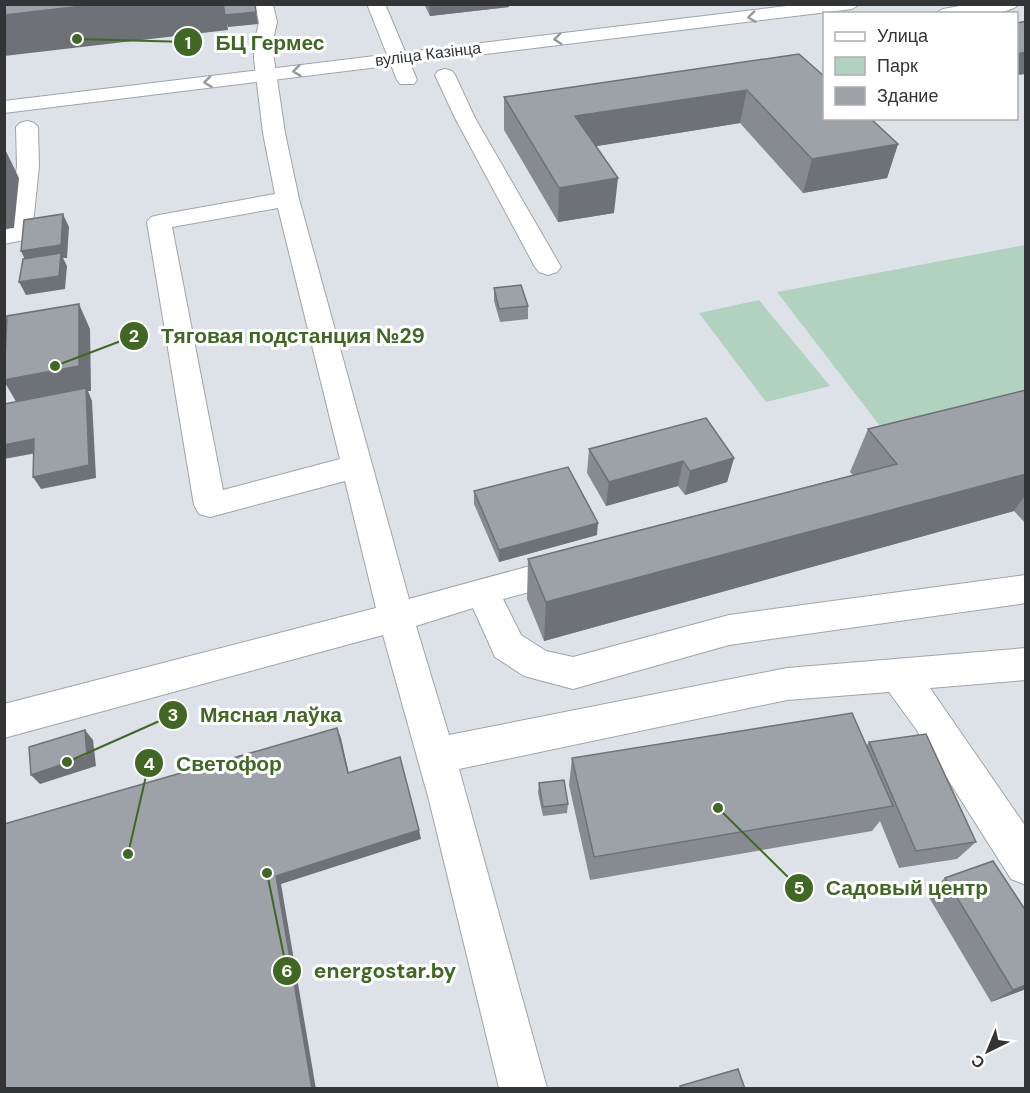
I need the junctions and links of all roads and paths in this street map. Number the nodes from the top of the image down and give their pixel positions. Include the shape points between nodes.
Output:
1 (264, 4) edge
2 (852, 4) edge
3 (1011, 4) edge
4 (381, 5) edge
5 (957, 12) edge
6 (250, 25) edge
7 (263, 44) junction
8 (397, 58) junction
9 (469, 72) dead end
10 (445, 75) junction
11 (407, 80) junction
12 (384, 82) dead end
13 (269, 91) junction
14 (4, 107) edge
15 (50, 124) dead end
16 (27, 127) junction
17 (4, 130) edge
18 (287, 199) junction
19 (4, 237) edge
20 (548, 267) dead end
21 (358, 466) junction
22 (599, 560) edge
23 (1026, 589) edge
24 (482, 591) junction
25 (397, 617) junction
26 (1026, 664) edge
27 (898, 675) junction
28 (4, 721) edge
29 (435, 756) junction
30 (1026, 864) edge
31 (523, 1089) edge

1 - 7 main road via 268,22
2 -> 8 main road, вуліца Казінца
3 - 5 main road
4 - 8 main road
6 - 7 main road
7 - 13 main road
8 - 11 main road
8 -> 13 main road, вуліца Казінца
9 - 10 main road, вуліца Казінца
10 - 11 main road, вуліца Казінца
10 - 20 main road
11 - 12 main road, вуліца Казінца
13 -> 14 main road, вуліца Казінца
13 - 18 main road
15 - 16 main road
16 - 17 main road
16 - 19 main road via 20,234
18 - 21 main road
18 - 21 main road via 159,222 210,505
21 - 25 main road
22 - 24 main road
23 - 24 main road via 729,630 573,673 537,665 508,646
24 - 25 main road
25 - 28 main road
25 - 29 main road
26 - 27 main road
27 - 29 main road via 787,684
27 - 30 main road
29 - 31 main road

